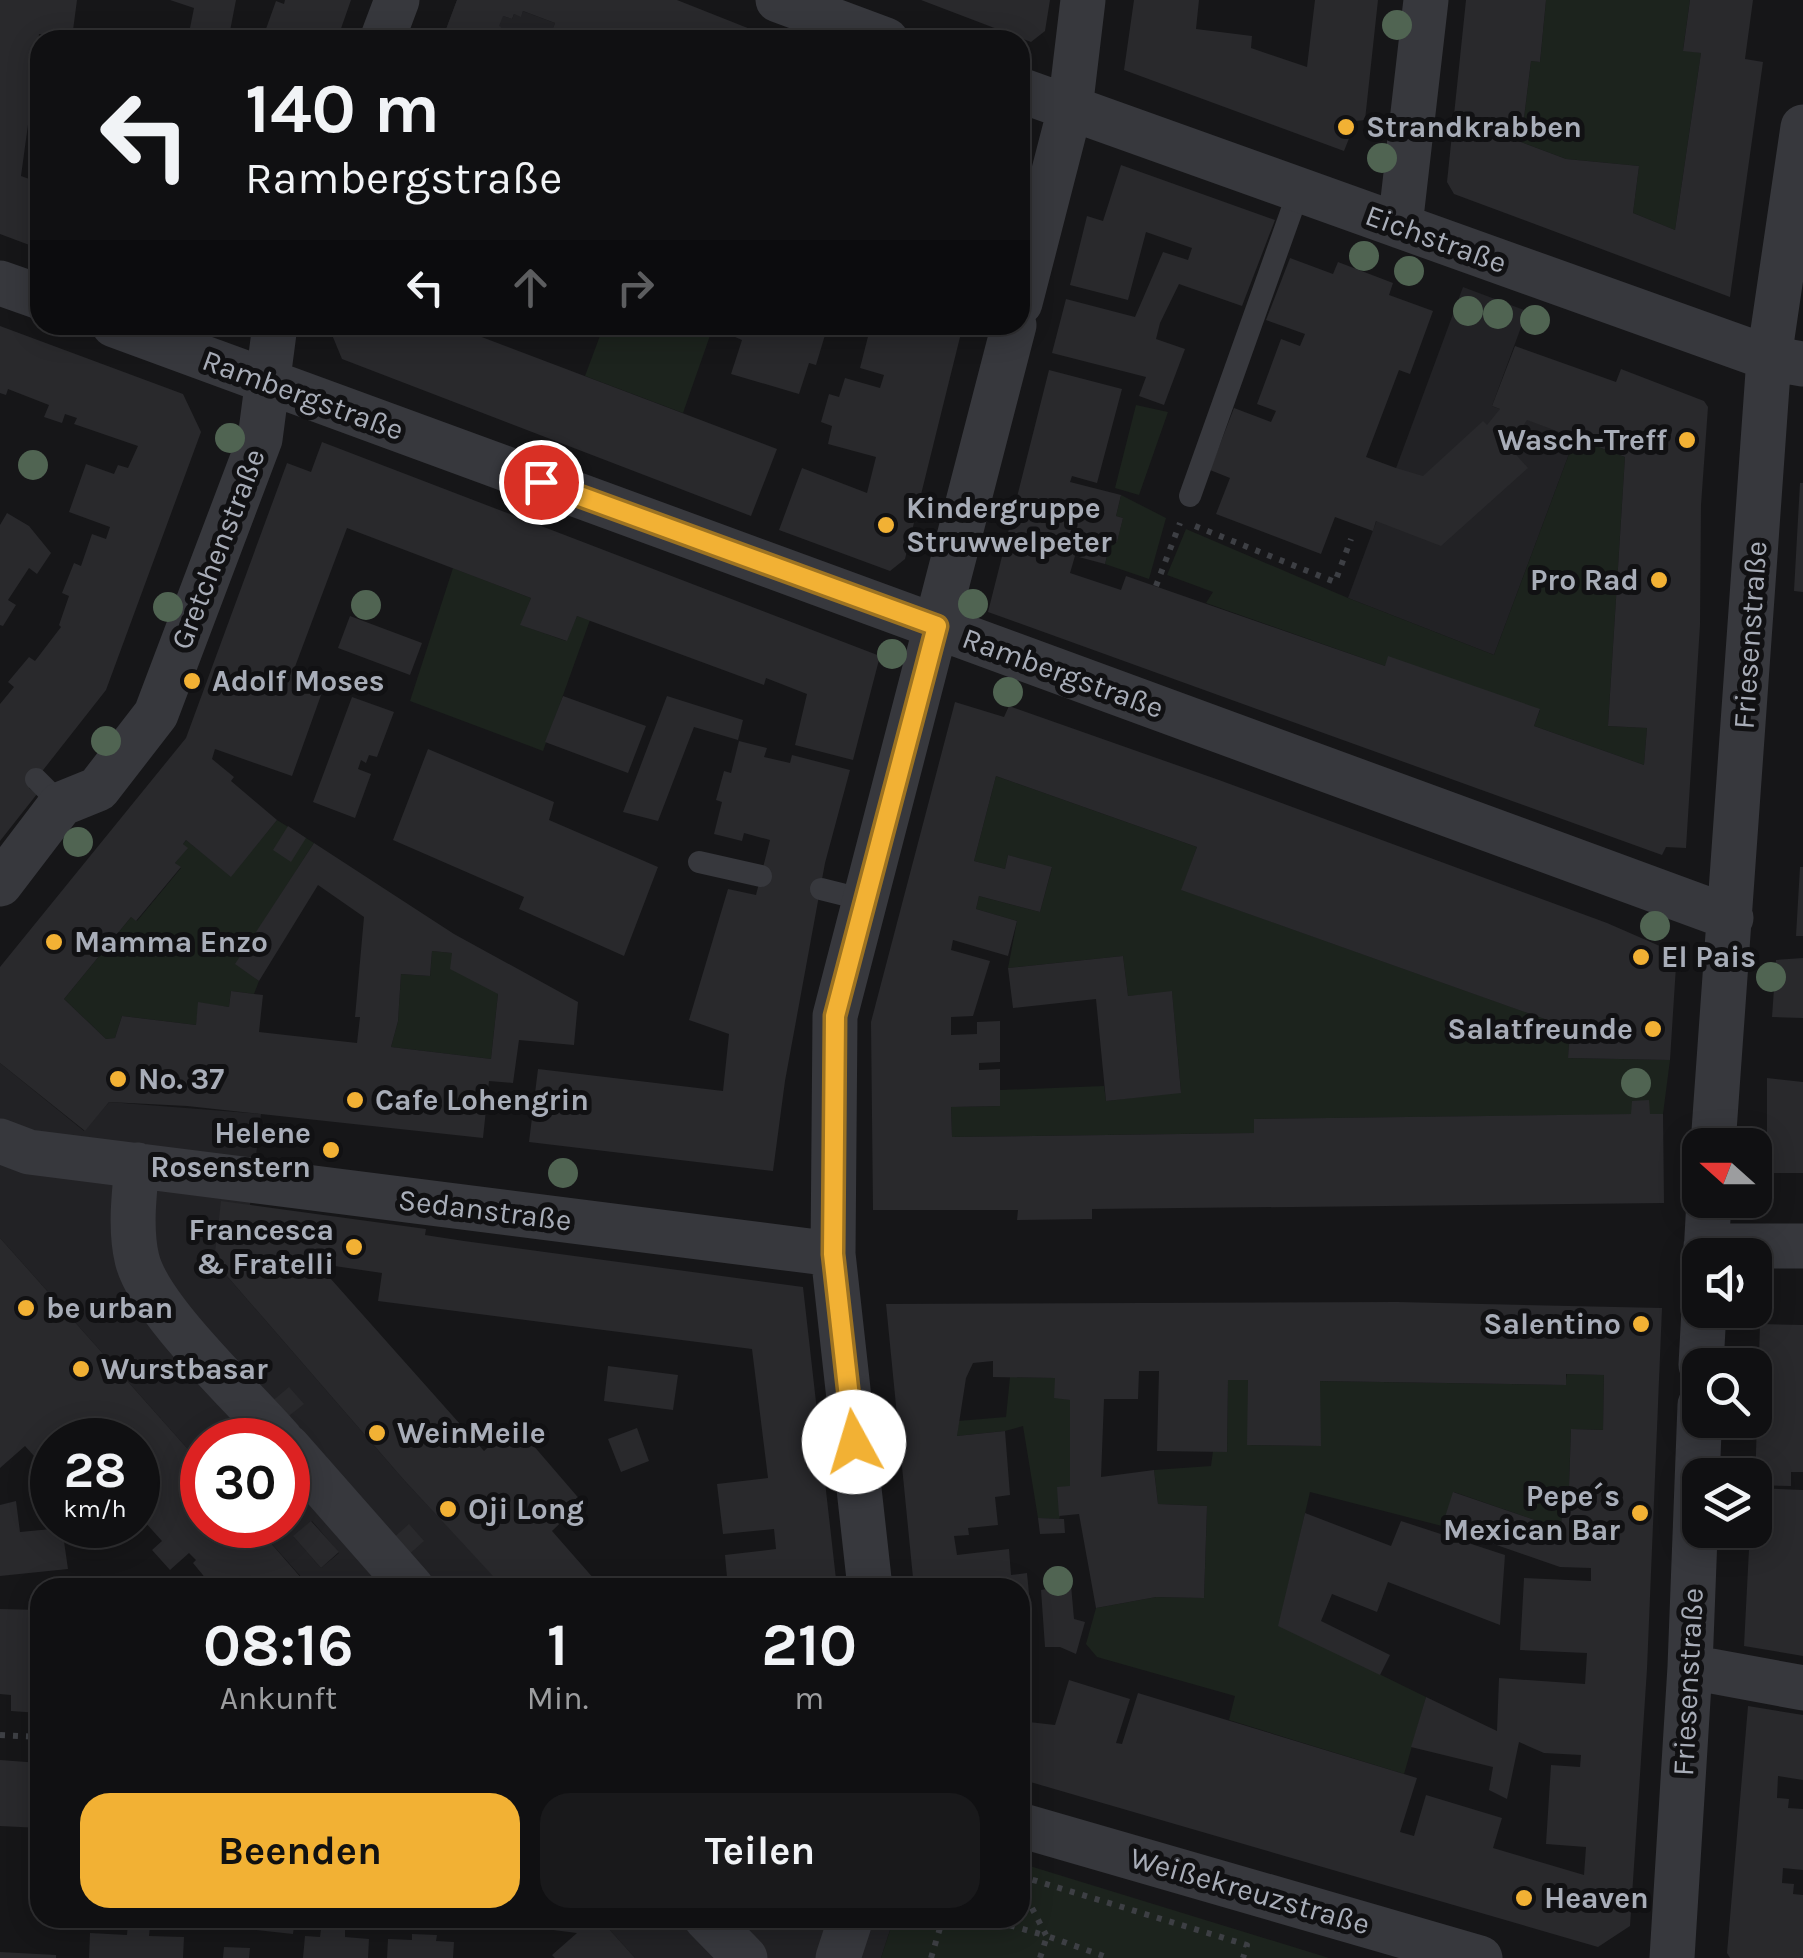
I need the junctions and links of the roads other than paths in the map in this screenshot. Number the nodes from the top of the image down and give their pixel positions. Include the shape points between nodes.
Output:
1 (397, 0) edge
2 (778, 0) edge
3 (1083, 0) edge
4 (1426, 0) edge
5 (386, 30) edge
6 (859, 30) edge
7 (1030, 94) edge
8 (1070, 109) junction
9 (1803, 127) edge
10 (1299, 190) junction
11 (1400, 226) junction
12 (1030, 265) edge
13 (0, 282) edge
14 (30, 294) edge
15 (141, 335) edge
16 (274, 335) edge
17 (1011, 335) edge
18 (1786, 361) edge
19 (268, 383) junction
20 (1190, 496) road end
21 (937, 626) junction
22 (699, 862) dead end
23 (761, 876) dead end
24 (0, 884) edge
25 (820, 889) dead end
26 (865, 900) junction
27 (1730, 918) junction
28 (1715, 1128) edge
29 (0, 1140) edge
30 (137, 1166) junction
31 (1803, 1246) edge
32 (1772, 1247) edge
33 (833, 1254) junction
34 (262, 1418) edge
35 (1699, 1438) edge
36 (310, 1472) edge
37 (403, 1578) edge
38 (869, 1578) edge
39 (1690, 1666) junction
40 (1803, 1688) edge
41 (1030, 1827) edge
42 (716, 1928) edge
43 (848, 1928) edge
44 (745, 1958) edge
45 (838, 1958) edge
46 (1480, 1958) edge
47 (1672, 1958) edge

1 - 5 street
2 - 6 street
3 - 8 street
4 - 11 street
7 - 8 street, Eichstraße
8 - 10 street, Eichstraße
8 - 12 street
9 - 18 street, Friesenstraße
10 - 11 street, Eichstraße
10 - 20 lane
11 - 18 street, Eichstraße
13 - 14 street
15 - 19 street, Rambergstraße
16 - 19 street, Gretchenstraße
17 - 21 street
18 - 27 street, Friesenstraße
19 - 21 street, Rambergstraße
19 - 24 street, Gretchenstraße via 260,439 156,714 98,789 48,792
21 - 26 street
21 - 27 street, Rambergstraße
22 - 23 lane
25 - 26 lane
26 - 33 street via 835,1016
27 - 28 street, Friesenstraße
29 - 30 street, Sedanstraße via 29,1152
30 - 33 street, Sedanstraße
30 - 34 street via 137,1259 158,1303
31 - 32 street
33 - 38 street
35 - 39 street, Friesenstraße
36 - 37 street
39 - 40 street
39 - 47 street, Friesenstraße
41 - 46 street, Weißekreuzstraße
42 - 44 street
43 - 45 street

